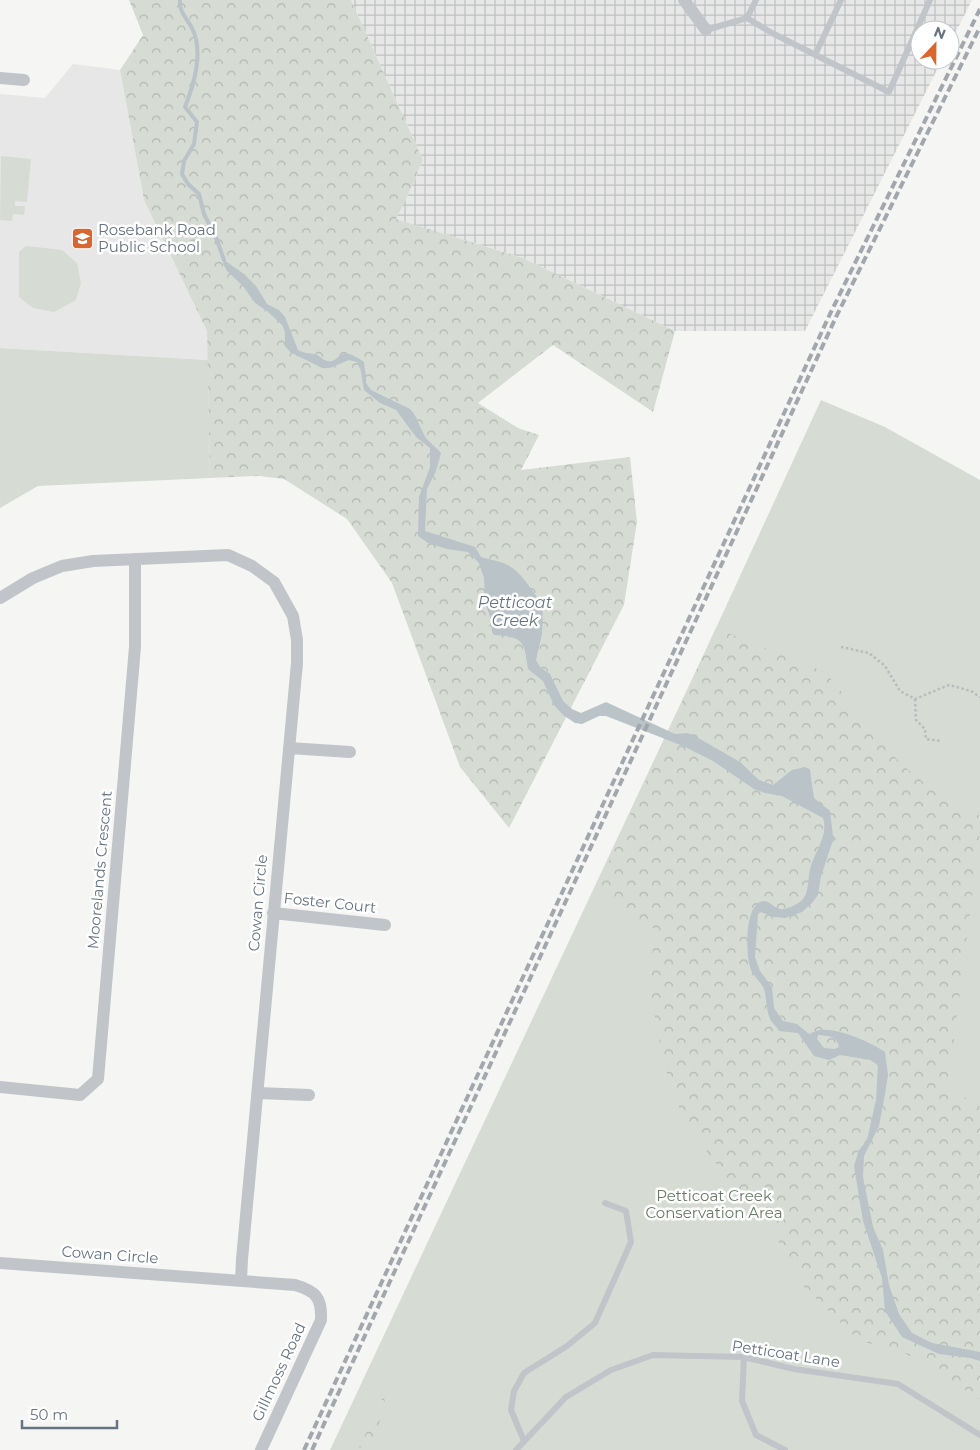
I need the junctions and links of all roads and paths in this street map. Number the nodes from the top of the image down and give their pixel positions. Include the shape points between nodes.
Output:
1 (756, 0) edge
2 (842, 0) edge
3 (930, 0) edge
4 (687, 1) edge
5 (747, 18) junction
6 (706, 30) joint
7 (816, 55) junction
8 (0, 78) edge
9 (24, 80) dead end
10 (135, 559) junction
11 (0, 598) edge
12 (841, 647) dead end
13 (980, 697) edge
14 (915, 699) junction
15 (941, 741) dead end
16 (289, 748) junction
17 (350, 752) dead end
18 (272, 913) junction
19 (385, 925) dead end
20 (0, 1087) edge
21 (258, 1093) junction
22 (309, 1096) dead end
23 (606, 1203) dead end
24 (0, 1263) edge
25 (241, 1280) junction
26 (744, 1357) junction
27 (980, 1436) edge
28 (524, 1441) junction
29 (261, 1450) edge
30 (516, 1450) edge
31 (785, 1450) edge

1 - 5 lane
2 - 7 lane
3 - 7 lane via 889,92
4 - 6 street
5 - 6 lane
5 - 7 lane
8 - 9 street
10 - 11 street, Cowan Circle via 62,566 33,578
10 - 16 street, Cowan Circle via 228,556 252,566 274,582 293,616 297,640
10 - 20 street, Moorelands Crescent via 135,647 98,1079 80,1095
12 - 14 path via 869,653 885,666 900,692
13 - 14 path via 949,685
14 - 15 path via 916,720 925,730 926,739
16 - 17 street
16 - 18 street, Cowan Circle
18 - 19 street, Foster Court
18 - 21 street, Cowan Circle
21 - 22 street
21 - 25 street, Cowan Circle
23 - 28 lane via 626,1211 631,1242 595,1323 567,1346 524,1373 514,1391 511,1410
24 - 25 street, Cowan Circle
25 - 29 street, Gillmoss Road via 304,1287 319,1298 322,1307 321,1320
26 - 27 lane, Petticoat Lane via 794,1369 898,1384
26 - 28 lane, Petticoat Lane via 653,1355 611,1370 566,1397
26 - 31 lane via 742,1401 756,1435
28 - 30 lane, Petticoat Lane

